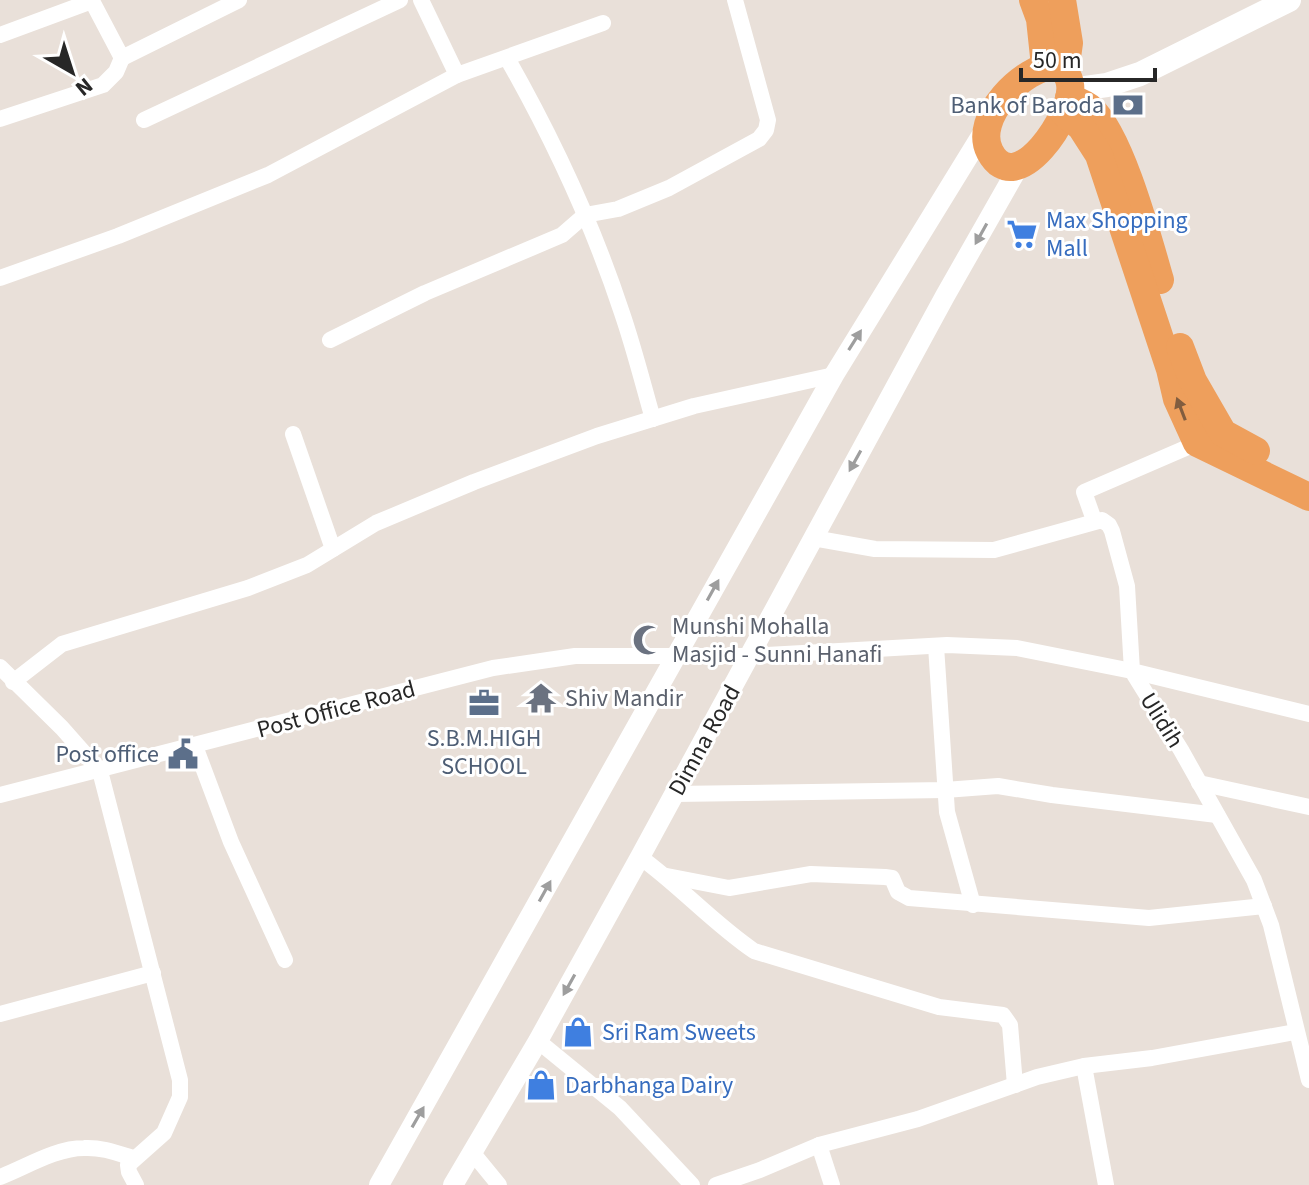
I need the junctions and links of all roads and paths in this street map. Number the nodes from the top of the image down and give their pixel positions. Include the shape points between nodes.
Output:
1 (92, 0) edge
2 (239, 0) edge
3 (400, 0) edge
4 (421, 0) edge
5 (735, 0) edge
6 (1033, 0) edge
7 (1062, 0) edge
8 (1289, 0) edge
9 (603, 23) dead end
10 (0, 35) edge
11 (122, 58) junction
12 (507, 58) junction
13 (457, 75) junction
14 (1063, 88) junction
15 (0, 119) edge
16 (144, 120) dead end
17 (984, 131) junction
18 (1019, 166) junction
19 (585, 215) junction
20 (0, 278) edge
21 (330, 340) dead end
22 (834, 375) junction
23 (653, 419) junction
24 (293, 434) dead end
25 (1210, 438) junction
26 (1309, 479) edge
27 (1309, 497) edge
28 (1094, 520) junction
29 (813, 538) junction
30 (333, 549) junction
31 (936, 646) junction
32 (677, 655) junction
33 (751, 656) junction
34 (0, 667) edge
35 (1132, 671) junction
36 (13, 682) junction
37 (1309, 714) edge
38 (195, 746) junction
39 (100, 771) junction
40 (1199, 783) junction
41 (945, 790) junction
42 (674, 794) junction
43 (0, 795) edge
44 (1309, 807) edge
45 (1217, 815) junction
46 (640, 857) junction
47 (667, 876) junction
48 (973, 905) junction
49 (1264, 906) junction
50 (285, 960) dead end
51 (153, 973) junction
52 (0, 1014) edge
53 (1295, 1032) junction
54 (538, 1041) junction
55 (1084, 1066) junction
56 (1309, 1080) edge
57 (1015, 1085) junction
58 (819, 1145) junction
59 (472, 1152) junction
60 (133, 1158) junction
61 (0, 1177) edge
62 (136, 1185) edge
63 (379, 1185) edge
64 (453, 1185) edge
65 (499, 1185) edge
66 (692, 1185) edge
67 (716, 1185) edge
68 (832, 1185) edge
69 (1106, 1185) edge

1 - 10 street
1 - 11 street
2 - 11 street
3 - 16 street
4 - 13 street
5 - 19 street via 768,120 766,130 748,146 669,188 618,209
6 - 14 highway
7 - 14 highway via 1069,43
8 - 14 main road via 1140,74 1107,85
9 - 12 street
11 - 15 street via 103,85
12 - 13 street
12 - 19 street
13 - 20 street via 268,175
14 - 17 highway via 1028,74 994,111
14 - 18 highway via 1051,136
14 - 25 highway via 1099,155 1177,399
17 - 18 highway via 995,160 1006,167
22 -> 17 street
18 -> 29 street, Dimna Road
19 - 21 street via 562,235
19 - 23 street
22 - 23 street
32 -> 22 street
23 - 30 street via 424,501
24 - 30 street
25 - 26 highway
25 - 27 highway
25 - 28 street via 1084,492
28 - 29 street via 994,550 875,549
28 - 35 street via 1109,525 1127,586
29 - 33 street, Dimna Road
30 - 36 street via 248,588 62,644
31 - 33 street, Ulidih
31 - 35 street, Ulidih via 1017,648
31 - 41 street
32 - 33 street, Post Office Road
32 - 38 street, Post Office Road via 575,656 493,668
63 -> 32 street
33 - 42 street, Dimna Road
34 - 36 street
35 - 37 street
35 - 40 street, Ulidih
36 - 39 street
38 - 39 street, Post Office Road
38 - 50 street via 231,842
39 - 43 street, Post Office Road
39 - 51 street
40 - 44 street
40 - 45 street, Ulidih
41 - 42 street
41 - 45 street via 998,786
41 - 48 street
42 - 46 street, Dimna Road
45 - 49 street, Ulidih
46 - 47 street
46 -> 54 street, Dimna Road
47 - 48 street via 729,888 811,874 885,877 892,878 903,897
47 - 57 street via 754,951 939,1007 1003,1015 1010,1025
48 - 49 street via 1149,918
49 - 53 street, Ulidih
51 - 52 street
51 - 60 street via 180,1097 164,1133
53 - 55 street
53 - 56 street, Ulidih
54 - 59 street, Dimna Road
54 - 66 street via 620,1108
55 - 57 street
55 - 69 street
57 - 58 street via 918,1119
58 - 67 street
58 - 68 street
59 - 64 street, Dimna Road
59 - 65 street
60 - 61 street via 81,1148
60 - 62 street via 128,1165

